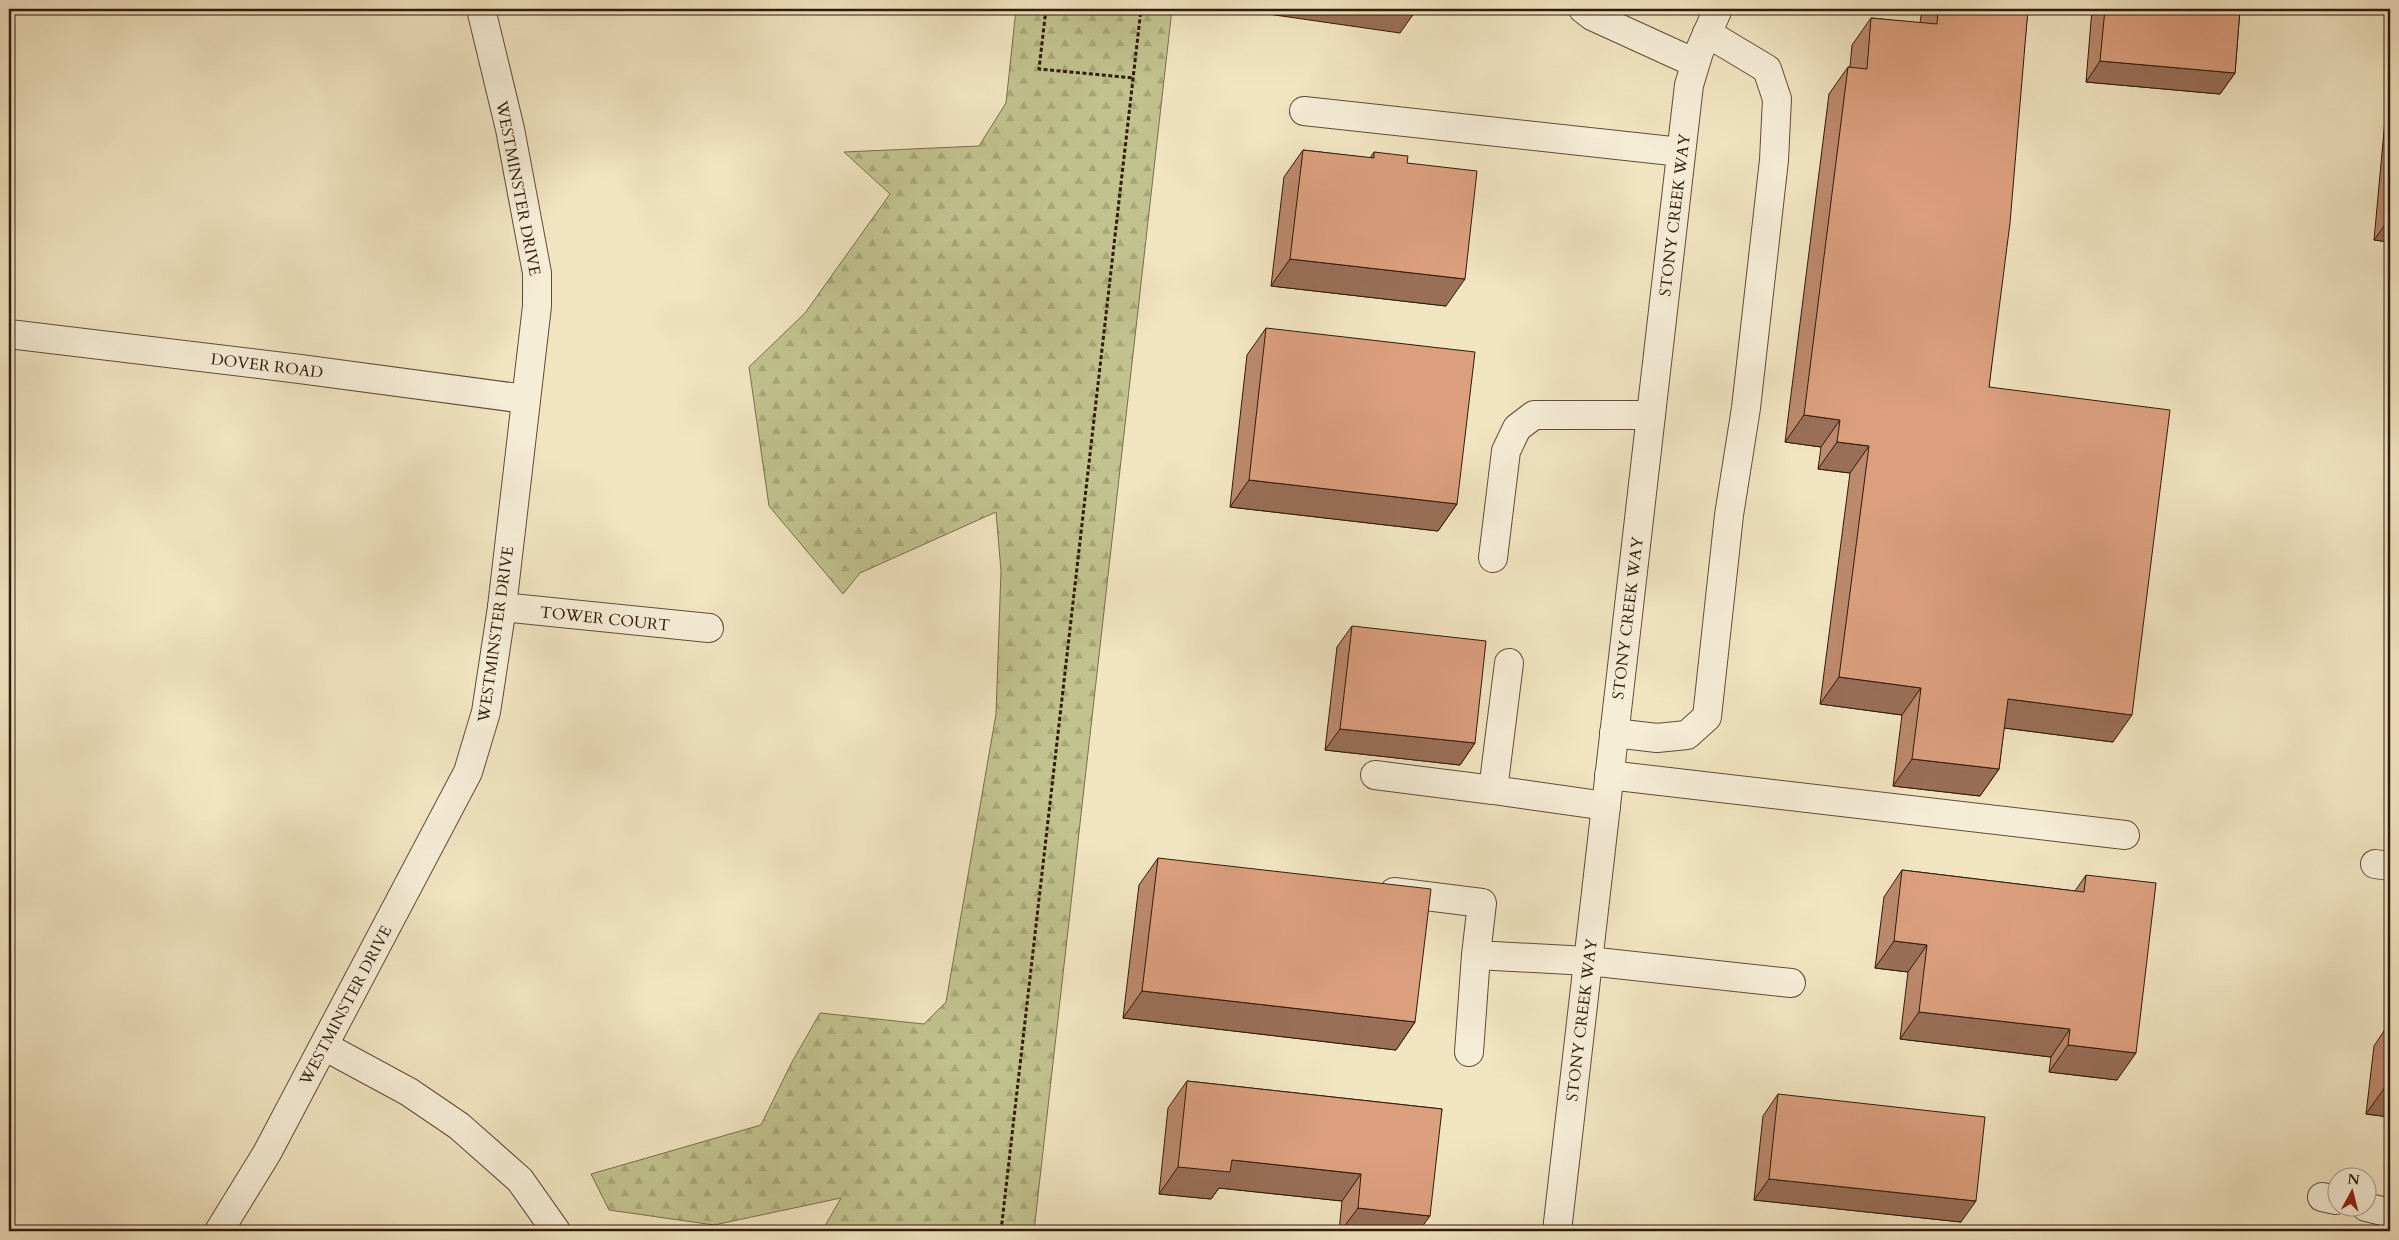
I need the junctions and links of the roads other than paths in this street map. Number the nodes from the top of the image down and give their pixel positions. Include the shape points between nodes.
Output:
1 (481, 9) edge
2 (1583, 9) edge
3 (1712, 21) edge
4 (1695, 63) junction
5 (1304, 111) dead end
6 (1681, 152) junction
7 (9, 334) edge
8 (525, 399) junction
9 (1651, 415) junction
10 (1493, 558) dead end
11 (502, 607) junction
12 (709, 628) dead end
13 (1509, 663) dead end
14 (1614, 734) junction
15 (1375, 775) dead end
16 (1609, 775) junction
17 (1493, 790) junction
18 (1606, 806) junction
19 (2125, 835) dead end
20 (1374, 890) edge
21 (1476, 954) junction
22 (1588, 962) junction
23 (1791, 983) dead end
24 (324, 1046) junction
25 (1469, 1052) dead end
26 (2376, 1210) edge
27 (2390, 1213) edge
28 (219, 1231) edge
29 (556, 1231) edge
30 (1557, 1231) edge

1 - 8 street, WESTMINSTER DRIVE via 510,129 536,273 537,306
2 - 4 street
3 - 4 street, STONY CREEK WAY
3 - 14 street via 1767,69 1777,99 1774,160 1746,408 1729,515 1708,717 1687,735 1657,738
4 - 6 street, STONY CREEK WAY via 1689,85
5 - 6 street
6 - 9 street, STONY CREEK WAY
7 - 8 street, DOVER ROAD
8 - 11 street, WESTMINSTER DRIVE
9 - 10 street via 1534,415 1517,428 1506,451
9 - 14 street, STONY CREEK WAY
11 - 12 street, TOWER COURT
11 - 24 street, WESTMINSTER DRIVE via 486,712 468,772
13 - 17 street
14 - 16 street, STONY CREEK WAY
15 - 17 street
16 - 18 street, STONY CREEK WAY
16 - 19 street
17 - 18 street
18 - 22 street, STONY CREEK WAY
20 - 21 street via 1482,904
21 - 22 street
21 - 25 street
22 - 23 street
22 - 30 street, STONY CREEK WAY
24 - 28 street, WESTMINSTER DRIVE via 267,1153
24 - 29 street via 409,1092 459,1126 520,1180
26 - 27 street

